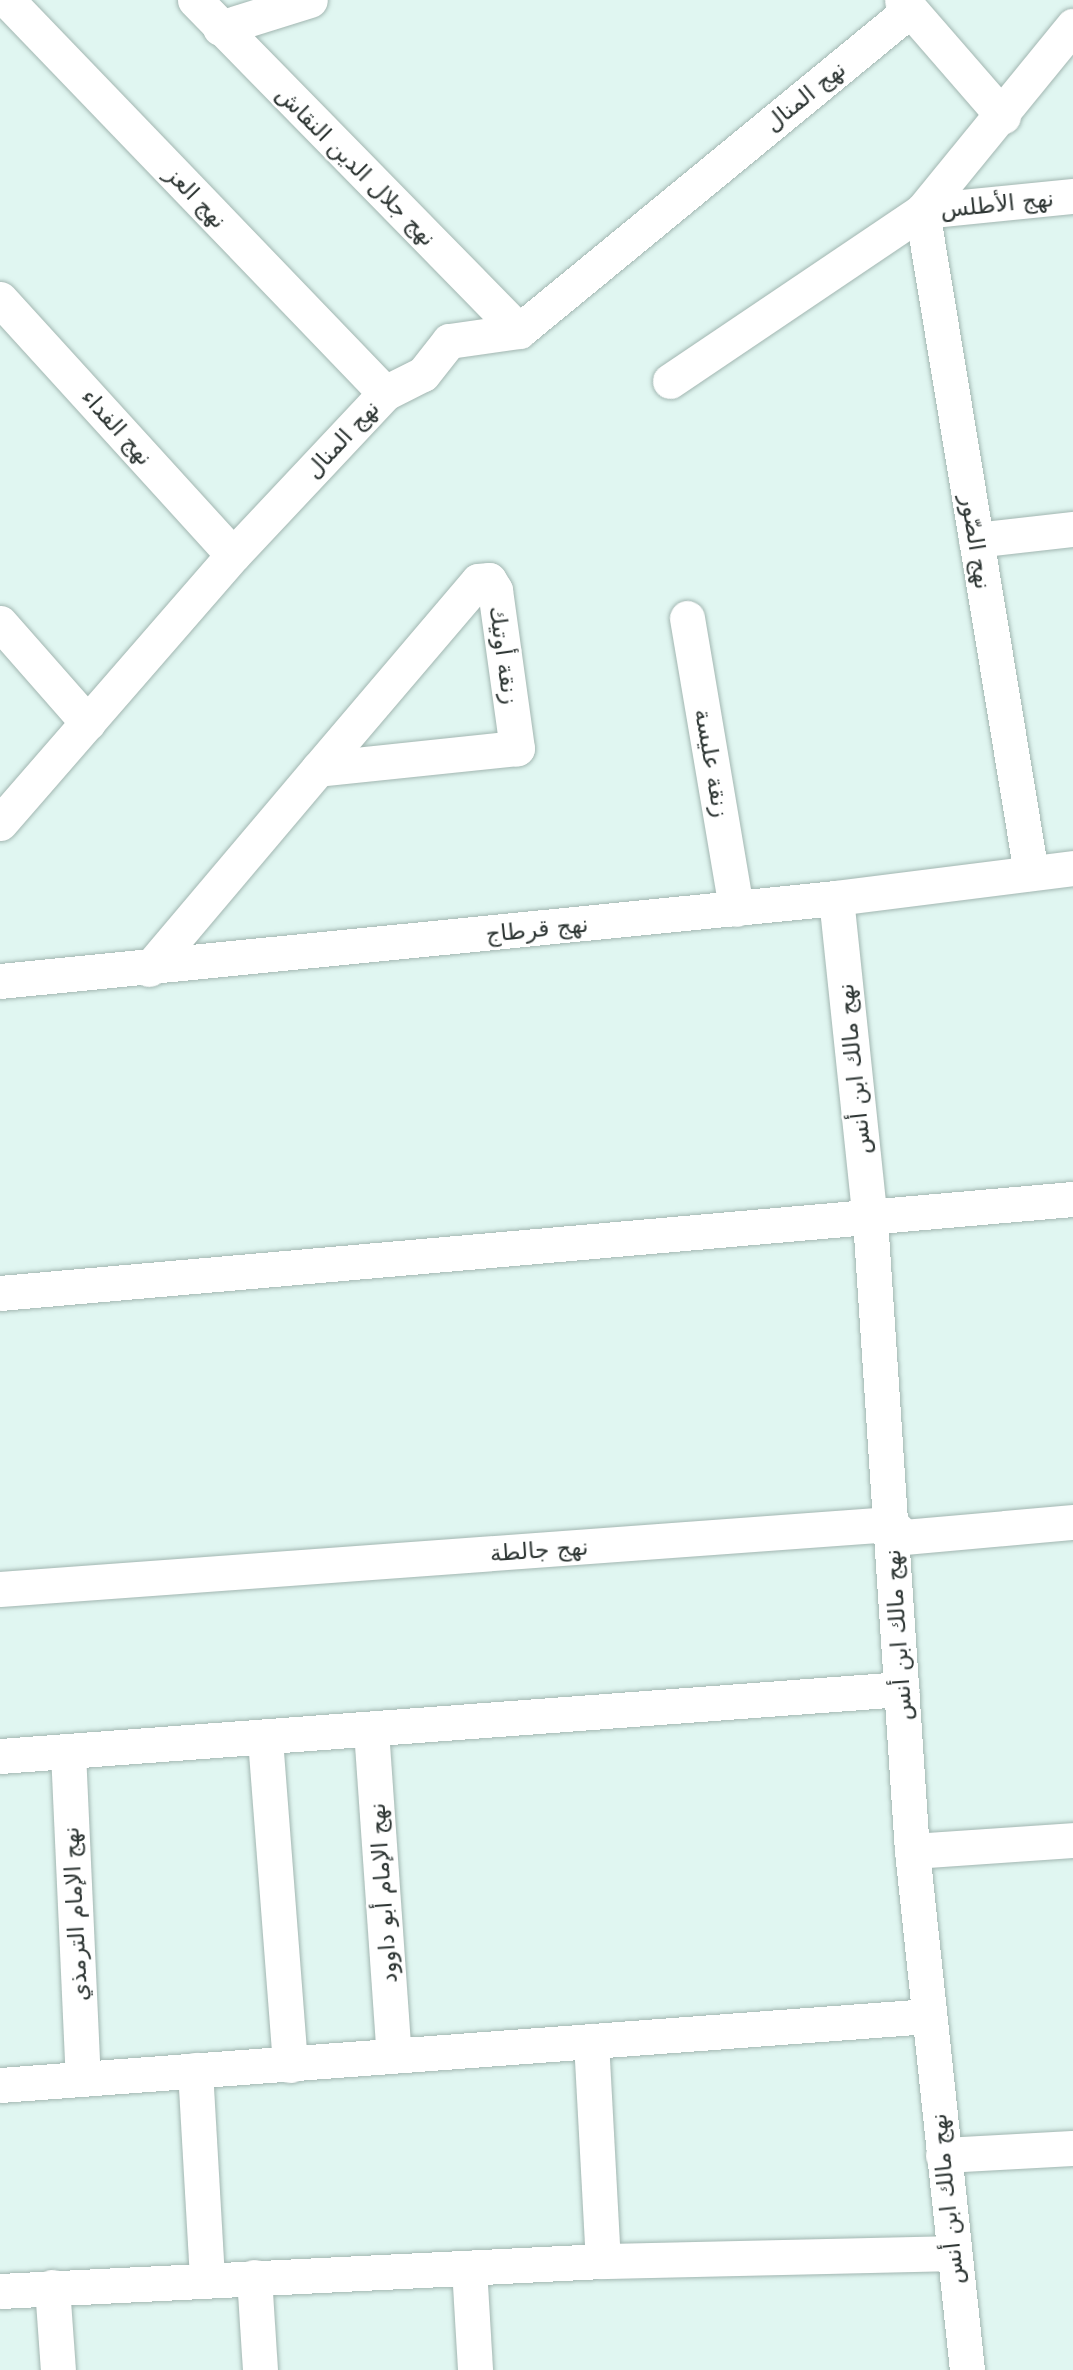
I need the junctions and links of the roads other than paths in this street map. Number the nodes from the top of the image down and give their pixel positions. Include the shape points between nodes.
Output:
1 (7, 0) edge
2 (195, 0) edge
3 (310, 0) edge
4 (906, 5) edge
5 (1073, 26) edge
6 (220, 28) junction
7 (1003, 117) junction
8 (1073, 196) edge
9 (922, 211) junction
10 (0, 299) edge
11 (519, 331) junction
12 (670, 381) dead end
13 (385, 393) junction
14 (1073, 529) edge
15 (976, 540) junction
16 (233, 555) junction
17 (687, 618) dead end
18 (0, 623) edge
19 (88, 723) junction
20 (318, 769) junction
21 (0, 822) edge
22 (1073, 868) edge
23 (1031, 873) junction
24 (836, 898) junction
25 (736, 909) junction
26 (149, 970) junction
27 (0, 982) edge
28 (1073, 1199) edge
29 (870, 1219) junction
30 (0, 1293) edge
31 (1073, 1522) edge
32 (891, 1524) junction
33 (0, 1589) edge
34 (902, 1689) junction
35 (372, 1730) junction
36 (265, 1739) junction
37 (68, 1752) junction
38 (0, 1756) edge
39 (1073, 1840) edge
40 (912, 1852) junction
41 (929, 2016) junction
42 (591, 2040) junction
43 (394, 2055) junction
44 (290, 2065) junction
45 (195, 2070) junction
46 (83, 2077) junction
47 (0, 2085) edge
48 (1073, 2148) edge
49 (943, 2155) junction
50 (951, 2253) junction
51 (603, 2261) junction
52 (469, 2268) junction
53 (254, 2277) junction
54 (207, 2279) junction
55 (52, 2287) junction
56 (0, 2291) edge
57 (58, 2370) edge
58 (260, 2370) edge
59 (475, 2370) edge
60 (967, 2370) edge

1 - 13 street, نهج العز
2 - 6 street, نهج جلال الدين النقاش
3 - 6 street
4 - 7 street
4 - 11 street, نهج المنال
5 - 7 street
6 - 11 street, نهج جلال الدين النقاش
7 - 9 street
8 - 9 street, نهج الأطلس
9 - 12 street
9 - 15 street, نهج الصّور
10 - 16 street, نهج الفداء
11 - 13 street, نهج المنال via 449,341 424,374
13 - 16 street, نهج المنال
14 - 15 street
15 - 23 street, نهج الصّور
16 - 19 street, نهج المنال
17 - 25 street, زنقة عليسة
18 - 19 street
19 - 21 street, نهج المنال
20 - 20 street, زنقة أوتيك via 478,581 489,580 495,590 517,748
20 - 26 street, زنقة أوتيك
22 - 23 street, نهج قرطاج
23 - 24 street, نهج قرطاج
24 - 25 street, نهج قرطاج
24 - 29 street, نهج مالك ابن أنس
25 - 26 street, نهج قرطاج
26 - 27 street, نهج قرطاج
28 - 29 street
29 - 30 street
29 - 32 street, نهج مالك ابن أنس
31 - 32 street, نهج جالطة via 904,1536
32 - 33 street, نهج جالطة
32 - 34 street, نهج مالك ابن أنس
34 - 35 street
34 - 40 street, نهج مالك ابن أنس
35 - 36 street
35 - 43 street, نهج الإمام أبو داوود
36 - 37 street
36 - 44 street
37 - 38 street
37 - 46 street, نهج الإمام الترمذي
39 - 40 street
40 - 41 street, نهج مالك ابن أنس
41 - 42 street
41 - 49 street, نهج مالك ابن أنس
42 - 43 street
42 - 51 street
43 - 44 street
44 - 45 street
45 - 46 street
45 - 54 street
46 - 47 street
48 - 49 street
49 - 50 street, نهج مالك ابن أنس
50 - 51 street
50 - 60 street, نهج مالك ابن أنس
51 - 52 street
52 - 53 street
52 - 59 street
53 - 54 street
53 - 58 street
54 - 55 street
55 - 56 street
55 - 57 street

